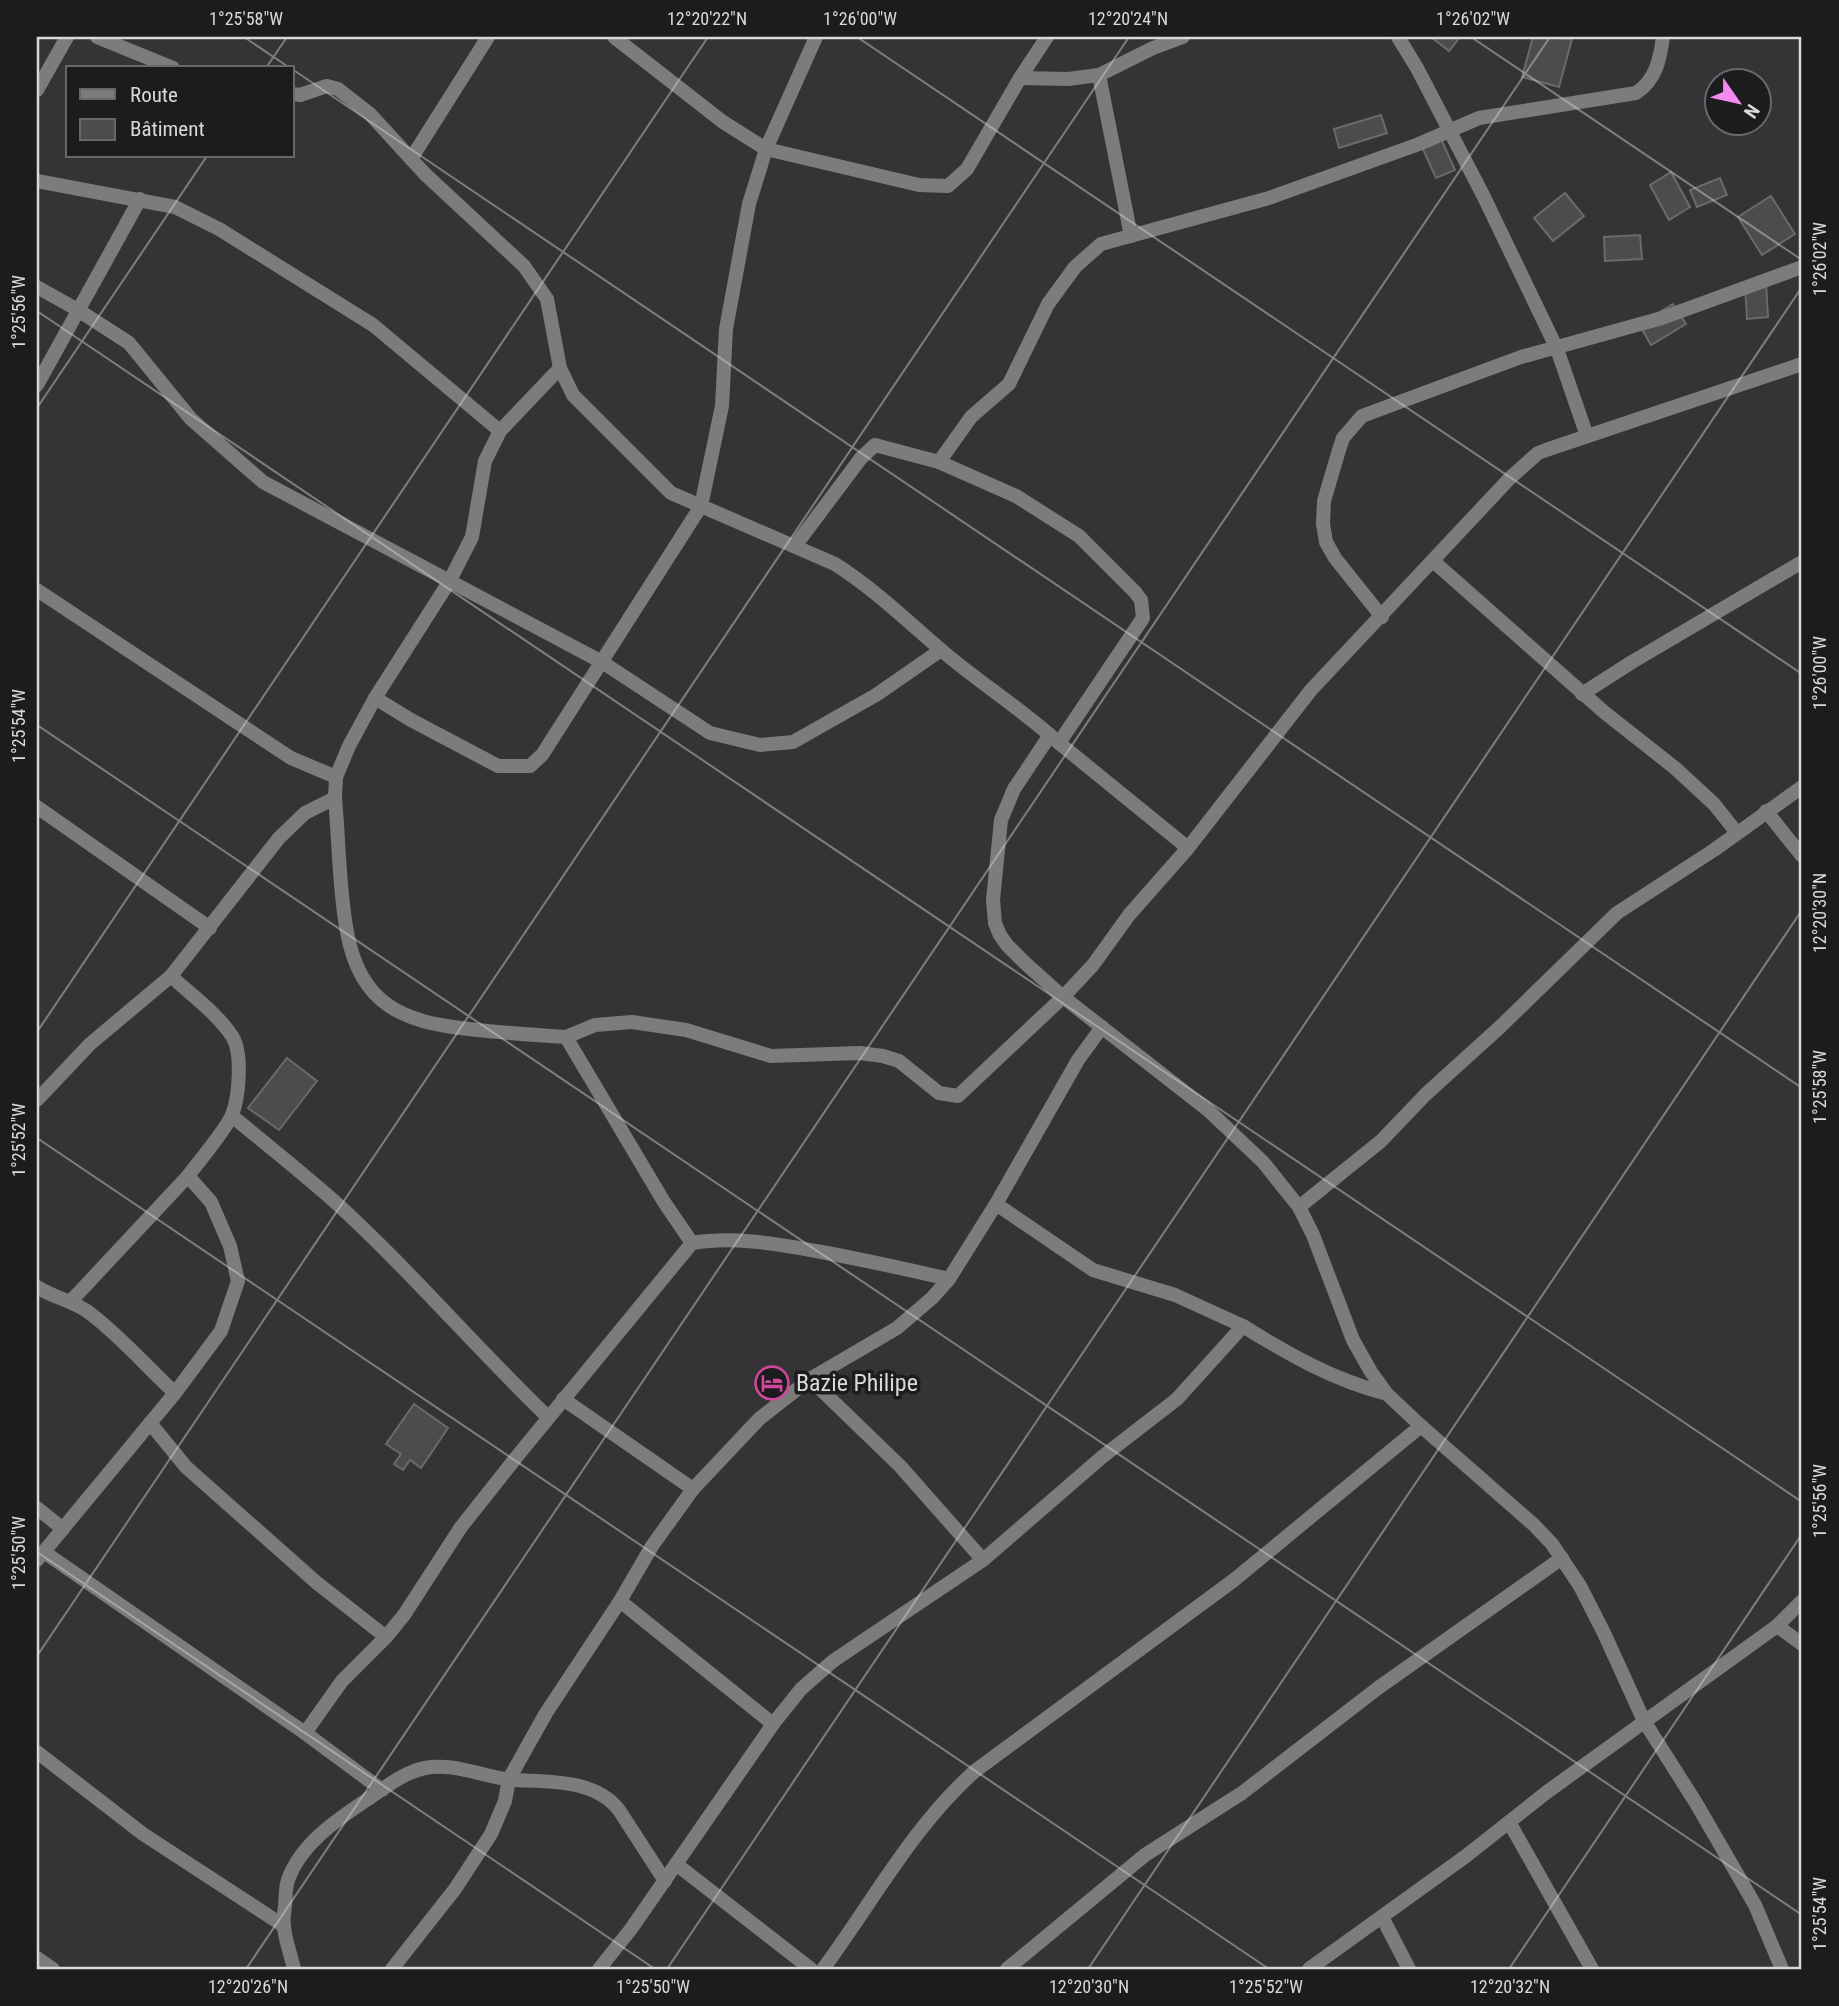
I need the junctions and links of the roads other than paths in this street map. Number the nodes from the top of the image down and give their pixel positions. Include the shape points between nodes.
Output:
1 (67, 37) edge
2 (97, 37) edge
3 (488, 37) edge
4 (614, 37) edge
5 (816, 37) edge
6 (1046, 37) edge
7 (1183, 37) edge
8 (1398, 37) edge
9 (1663, 37) edge
10 (168, 66) edge
11 (1098, 75) junction
12 (1020, 78) junction
13 (37, 90) edge
14 (294, 94) edge
15 (1449, 132) junction
16 (766, 149) junction
17 (411, 159) junction
18 (37, 181) edge
19 (140, 199) junction
20 (1131, 236) junction
21 (1802, 267) edge
22 (37, 287) edge
23 (78, 310) junction
24 (1557, 349) junction
25 (1802, 364) edge
26 (559, 368) junction
27 (37, 385) edge
28 (500, 431) junction
29 (1587, 436) junction
30 (939, 462) junction
31 (701, 506) junction
32 (795, 546) junction
33 (1433, 561) junction
34 (1802, 562) edge
35 (449, 582) junction
36 (37, 590) edge
37 (1382, 617) junction
38 (941, 650) junction
39 (602, 662) junction
40 (1582, 694) junction
41 (376, 698) junction
42 (1054, 739) junction
43 (336, 778) junction
44 (1802, 786) edge
45 (335, 798) junction
46 (37, 807) edge
47 (1766, 811) junction
48 (1737, 833) junction
49 (1188, 848) junction
50 (1802, 856) edge
51 (210, 928) junction
52 (170, 976) junction
53 (1063, 997) junction
54 (1102, 1027) junction
55 (566, 1037) junction
56 (37, 1100) edge
57 (232, 1116) junction
58 (188, 1176) junction
59 (996, 1204) junction
60 (1299, 1207) junction
61 (692, 1243) junction
62 (949, 1279) junction
63 (37, 1287) edge
64 (71, 1301) junction
65 (1244, 1326) junction
66 (810, 1379) junction
67 (175, 1393) junction
68 (1387, 1394) junction
69 (563, 1399) junction
70 (548, 1416) junction
71 (150, 1423) junction
72 (1421, 1426) junction
73 (693, 1489) junction
74 (37, 1508) edge
75 (63, 1529) junction
76 (40, 1556) edge
77 (1562, 1559) junction
78 (983, 1560) junction
79 (620, 1601) junction
80 (1802, 1601) edge
81 (1777, 1626) junction
82 (386, 1637) junction
83 (1802, 1644) edge
84 (1644, 1721) junction
85 (773, 1724) junction
86 (305, 1733) junction
87 (37, 1752) edge
88 (509, 1779) junction
89 (382, 1790) junction
90 (1509, 1822) junction
91 (676, 1864) junction
92 (665, 1881) junction
93 (1382, 1917) junction
94 (284, 1926) junction
95 (37, 1958) edge
96 (53, 1969) edge
97 (294, 1969) edge
98 (392, 1969) edge
99 (599, 1969) edge
100 (811, 1969) edge
101 (823, 1969) edge
102 (1007, 1969) edge
103 (1309, 1969) edge
104 (1409, 1969) edge
105 (1592, 1969) edge
106 (1782, 1969) edge

1 - 13 street
2 - 10 street
3 - 17 street
4 - 16 street via 723,122
5 - 16 street
6 - 12 street
7 - 11 street
8 - 15 street
9 - 15 street via 1660,60 1645,88 1636,93 1487,117
11 - 12 street
11 - 20 street
12 - 16 street via 967,169 948,186 919,185
14 - 17 street via 317,87 338,89 370,114
15 - 20 street via 1269,198
15 - 24 street
16 - 31 street via 736,268 726,328 722,406
17 - 26 street via 524,266 547,299
18 - 19 street
19 - 23 street
19 - 28 street via 174,206 219,229 373,325
20 - 30 street via 1101,244 1075,267 1048,304 1009,384 971,418
21 - 24 street via 1662,318
22 - 23 street
23 - 27 street
23 - 35 street via 130,343 191,419 263,482
24 - 29 street
24 - 37 street via 1366,415 1343,438 1322,512 1326,542
25 - 29 street
26 - 28 street
26 - 31 street via 573,395 671,493
28 - 35 street via 485,461 472,537
29 - 33 street via 1530,460
30 - 32 street via 875,445 861,457
30 - 42 street via 1016,496 1079,536 1140,600 1143,618 1126,646
31 - 32 street
31 - 39 street
32 - 38 street via 860,581
33 - 37 street
33 - 40 street
34 - 40 street
35 - 39 street
35 - 41 street
36 - 43 street via 291,758
37 - 49 street via 1311,690
38 - 39 street via 803,737 772,746 710,733
38 - 42 street
39 - 41 street via 542,755 530,766 499,766
40 - 48 street via 1675,768
41 - 43 street
42 - 49 street
42 - 53 street via 1005,806 993,900 995,923 1007,945
43 - 45 street
44 - 47 street
45 - 51 street via 305,813 279,838
45 - 55 street via 347,934 362,979 371,990 401,1014 440,1026
46 - 51 street
47 - 48 street
47 - 50 street
48 - 60 street via 1617,913 1371,1150
49 - 53 street
51 - 52 street
52 - 56 street via 90,1044
52 - 57 street via 234,1038 239,1059
53 - 54 street
53 - 55 street via 958,1096 939,1093 899,1061 883,1056 771,1056 685,1030 632,1022 595,1025
54 - 59 street via 1078,1060
54 - 60 street via 1208,1110 1263,1162
55 - 61 street
57 - 58 street
57 - 70 street via 334,1201
58 - 64 street
58 - 67 street via 211,1202 230,1246 238,1281 220,1331
59 - 62 street
59 - 65 street via 1093,1270 1175,1295
60 - 68 street via 1353,1340
61 - 62 street via 780,1244
61 - 69 street
62 - 66 street via 897,1328
63 - 64 street
64 - 67 street via 90,1313
65 - 68 street via 1324,1373
65 - 78 street via 1177,1399
66 - 73 street via 759,1419
66 - 78 street via 908,1476
67 - 71 street
68 - 72 street
69 - 70 street
69 - 73 street
70 - 82 street via 461,1527
71 - 75 street
71 - 82 street via 186,1467 317,1583
72 - 77 street via 1535,1525
72 - 101 street via 1234,1580 956,1788
73 - 79 street
74 - 75 street
75 - 76 street
76 - 86 street
77 - 84 street via 1604,1633
77 - 102 street via 1378,1688 1242,1793 1145,1855
78 - 85 street via 833,1661 801,1689
79 - 85 street
79 - 88 street via 546,1713
80 - 81 street
81 - 83 street
81 - 84 street
82 - 86 street via 341,1681
84 - 90 street
84 - 106 street via 1755,1905
85 - 91 street
86 - 89 street
87 - 94 street via 143,1834
88 - 89 street via 437,1767 410,1773
88 - 92 street via 581,1786 600,1793 619,1810
88 - 98 street via 491,1834
89 - 94 street via 324,1831 298,1860 287,1886
90 - 93 street
90 - 105 street
91 - 92 street
91 - 100 street
92 - 99 street
93 - 103 street
93 - 104 street
94 - 97 street
95 - 96 street

